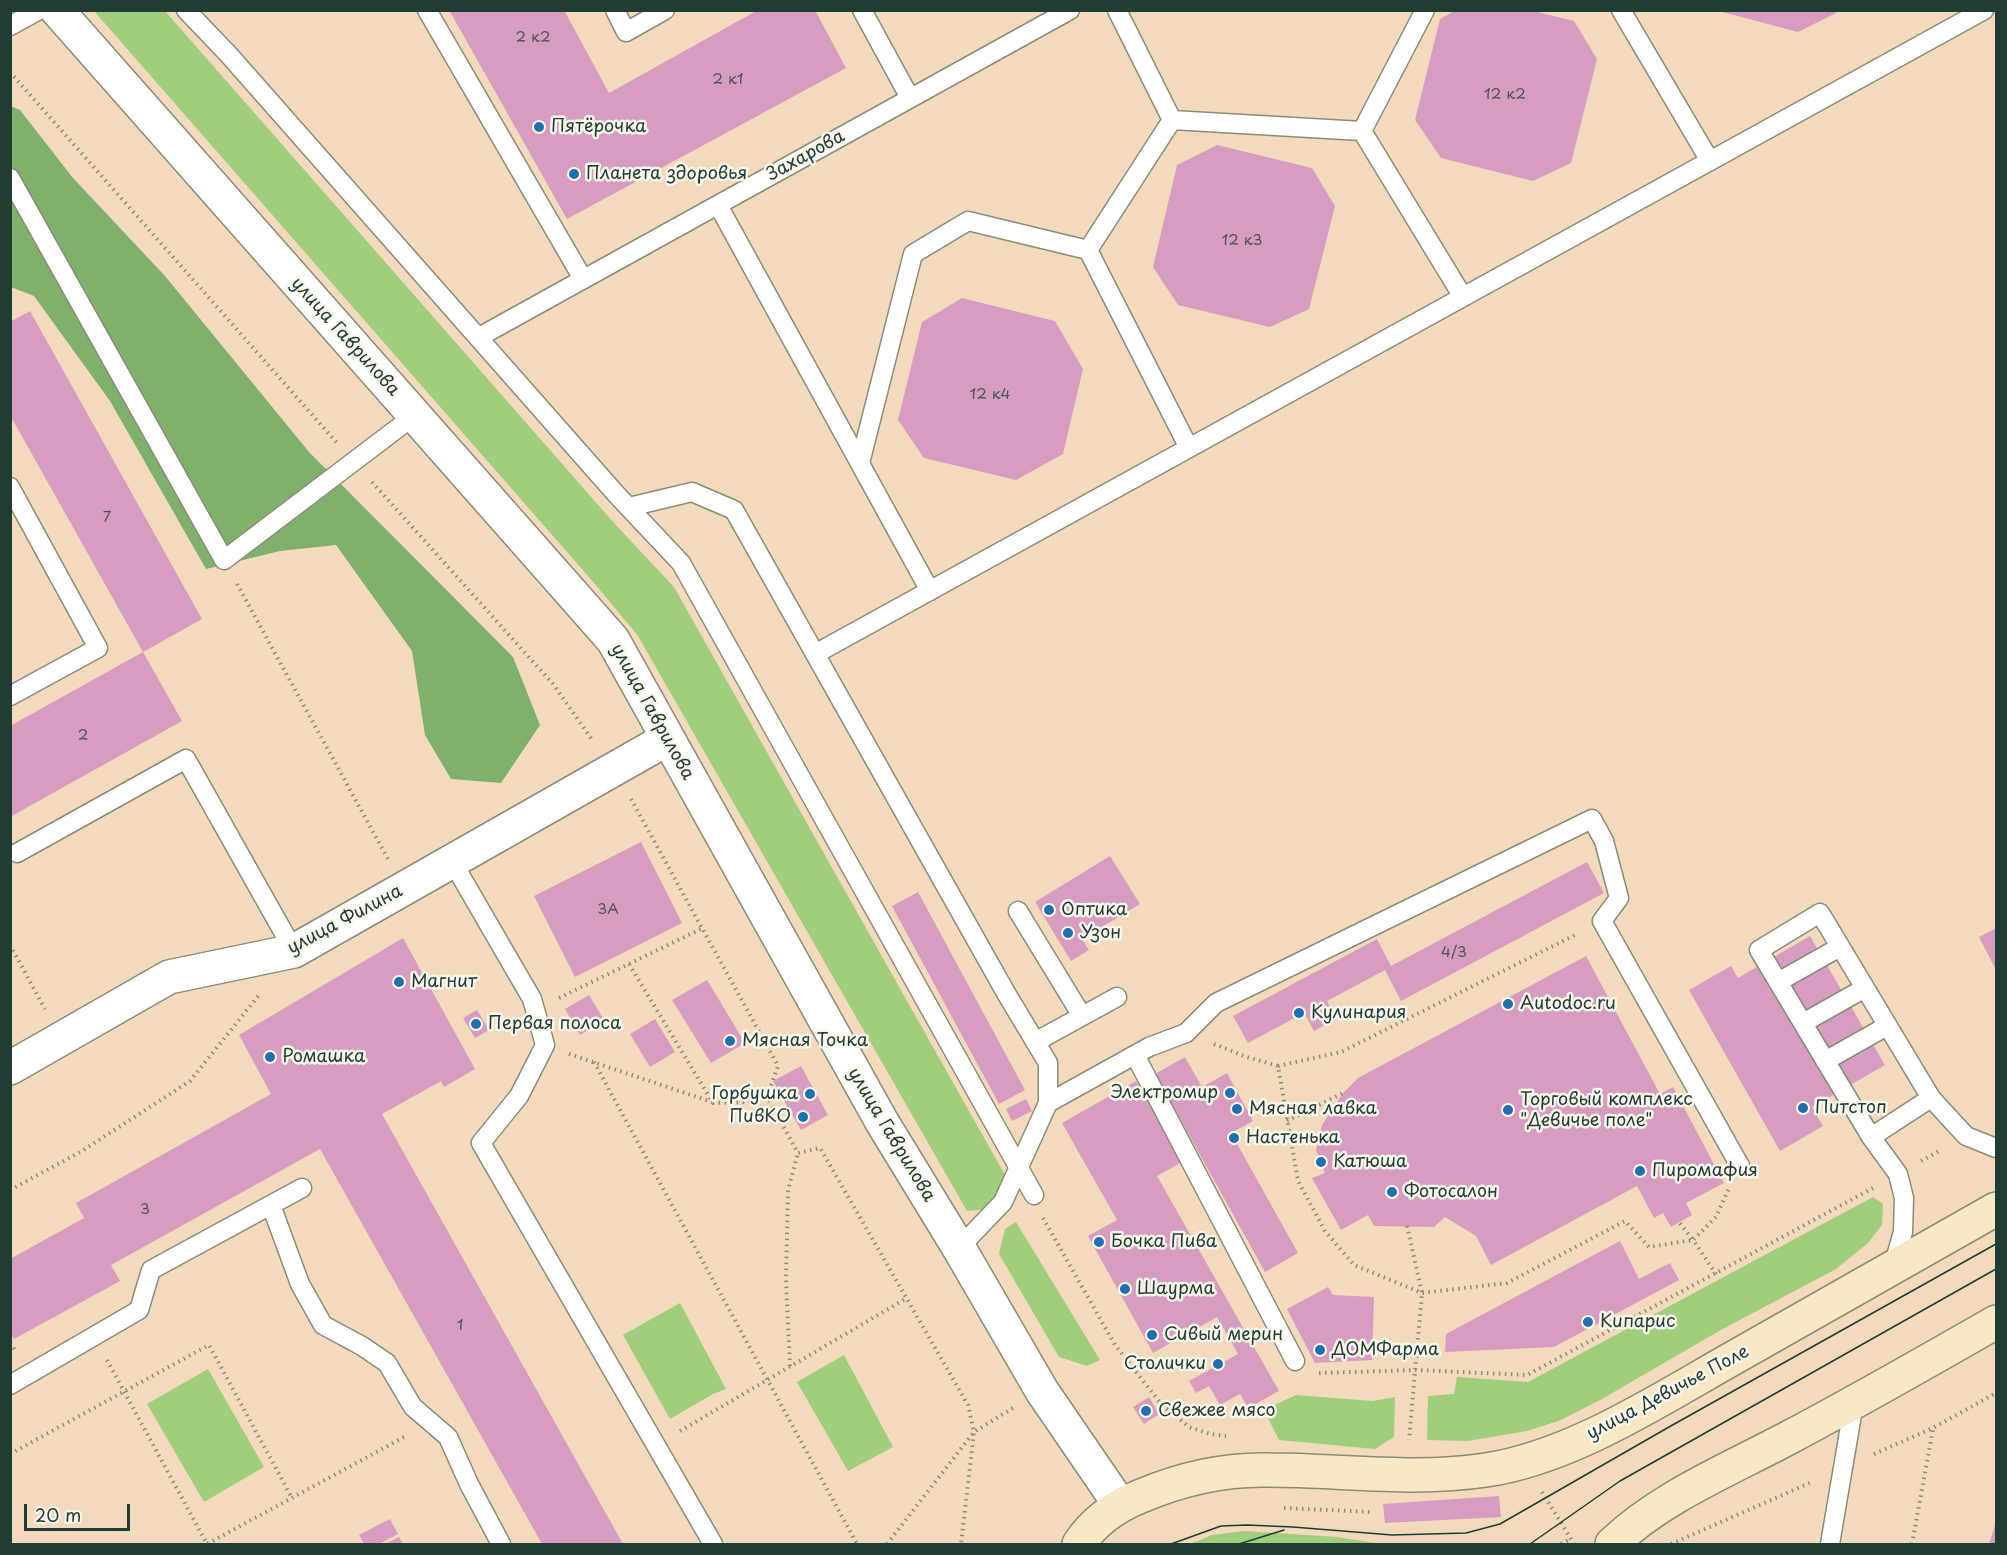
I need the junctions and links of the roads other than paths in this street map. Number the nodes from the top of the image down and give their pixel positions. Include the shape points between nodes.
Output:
1 (186, 10) edge
2 (426, 10) edge
3 (615, 10) edge
4 (665, 10) edge
5 (862, 10) edge
6 (1070, 10) edge
7 (1117, 10) edge
8 (1425, 10) edge
9 (1621, 10) edge
10 (1984, 10) edge
11 (61, 14) edge
12 (10, 26) edge
13 (910, 98) junction
14 (1172, 120) junction
15 (1362, 131) junction
16 (1710, 161) junction
17 (10, 178) edge
18 (718, 205) junction
19 (1088, 250) junction
20 (583, 279) junction
21 (1463, 297) junction
22 (479, 337) junction
23 (415, 415) junction
24 (1189, 448) junction
25 (860, 463) junction
26 (10, 487) edge
27 (629, 507) junction
28 (930, 591) junction
29 (815, 654) junction
30 (10, 696) edge
31 (667, 739) junction
32 (17, 853) dead end
33 (452, 861) junction
34 (1018, 911) dead end
35 (1840, 947) junction
36 (294, 951) junction
37 (1778, 982) junction
38 (1865, 988) junction
39 (1117, 997) dead end
40 (1082, 1016) junction
41 (1803, 1023) junction
42 (1887, 1026) junction
43 (1035, 1042) junction
44 (1135, 1055) junction
45 (1825, 1061) junction
46 (10, 1068) edge
47 (1931, 1098) junction
48 (1048, 1103) junction
49 (1871, 1137) junction
50 (1996, 1148) edge
51 (1740, 1166) road end
52 (1018, 1167) junction
53 (302, 1188) dead end
54 (1034, 1195) road end
55 (272, 1205) junction
56 (1996, 1209) edge
57 (959, 1248) junction
58 (1893, 1267) junction
59 (1996, 1322) edge
60 (1295, 1361) road end
61 (10, 1385) edge
62 (1854, 1403) junction
63 (1120, 1505) junction
64 (501, 1545) edge
65 (713, 1545) edge
66 (1079, 1545) edge
67 (1612, 1545) edge
68 (1830, 1545) edge

1 - 22 lane
2 - 20 lane
3 - 4 lane via 626,32
5 - 13 lane
6 - 13 lane, Захарова
7 - 14 lane
8 - 15 lane
9 - 16 lane
10 - 16 lane
11 - 12 lane
11 - 23 street, улица Гаврилова
13 - 18 lane, Захарова
14 - 15 lane
14 - 19 lane
15 - 21 lane
16 - 21 lane
17 - 23 lane via 224,560
18 - 20 lane, Захарова
18 - 25 lane
19 - 24 lane
19 - 25 lane via 968,221 913,254
20 - 22 lane, Захарова
21 - 24 lane
22 - 27 lane
23 - 31 street, улица Гаврилова via 613,640
24 - 28 lane
25 - 28 lane
26 - 30 lane via 99,648
27 - 29 lane via 692,492 734,510
27 - 52 lane via 681,563
28 - 29 lane
29 - 43 lane
31 - 33 street, улица Филина
31 - 57 street, улица Гаврилова via 882,1122
32 - 36 lane via 186,759
33 - 36 street, улица Филина
33 - 65 lane via 532,999 545,1045 519,1096 481,1143
34 - 40 lane
35 - 37 lane
35 - 37 lane via 1820,913 1759,950
35 - 38 lane
36 - 46 street, улица Филина via 169,976
37 - 41 lane
38 - 41 lane
38 - 42 lane
39 - 40 lane
40 - 43 lane
41 - 45 lane
42 - 45 lane
42 - 47 lane
43 - 48 lane via 1048,1064
44 - 48 lane
44 - 51 lane via 1186,1033 1216,1003 1592,819 1604,841 1619,898 1602,921
44 - 60 lane
45 - 49 lane
47 - 49 lane
47 - 50 lane via 1966,1136
48 - 52 lane
49 - 58 lane via 1898,1174 1904,1198 1903,1232
52 - 54 lane
52 - 57 lane via 1003,1202
53 - 55 lane
55 - 61 lane via 151,1270 139,1310
55 - 64 lane via 300,1284 323,1325 387,1363 412,1407 448,1437
56 - 58 main road, улица Девичье Поле
57 - 63 street, улица Гаврилова via 1042,1391
58 - 63 main road, улица Девичье Поле via 1605,1429 1526,1462 1485,1471 1437,1474 1268,1469 1213,1474 1164,1486
59 - 62 main road
62 - 67 main road via 1690,1489 1632,1525
62 - 68 lane
63 - 66 main road, улица Девичье Поле via 1087,1531

